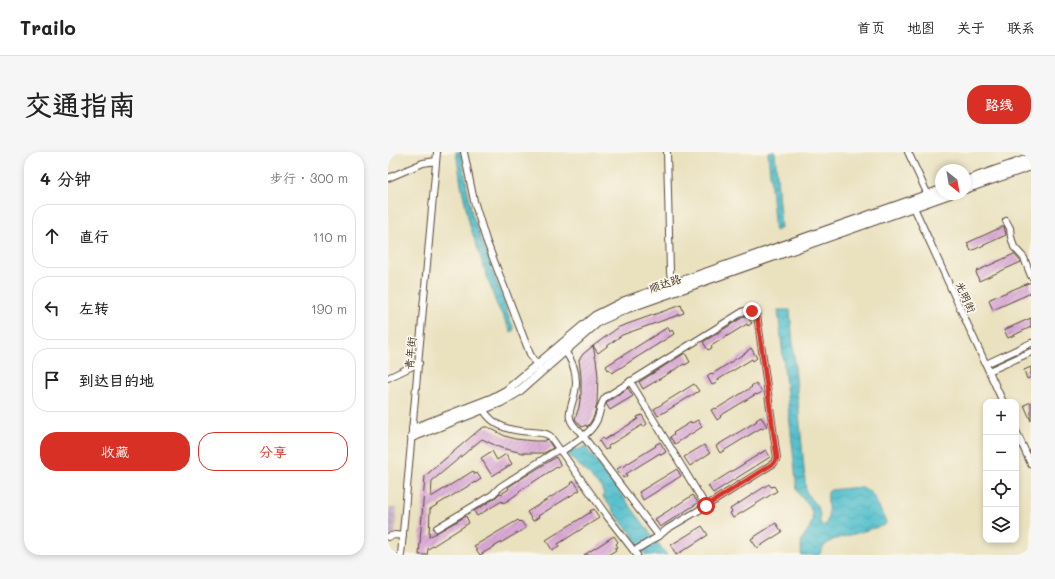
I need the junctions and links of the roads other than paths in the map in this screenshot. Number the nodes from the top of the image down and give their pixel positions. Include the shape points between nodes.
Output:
1 (437, 152) edge
2 (464, 152) edge
3 (667, 152) edge
4 (908, 152) edge
5 (1031, 158) edge
6 (436, 161) junction
7 (1031, 166) edge
8 (388, 178) edge
9 (971, 180) edge
10 (971, 187) edge
11 (935, 192) edge
12 (928, 194) junction
13 (935, 198) edge
14 (913, 204) junction
15 (1006, 221) dead end
16 (1031, 276) edge
17 (672, 284) junction
18 (1031, 343) edge
19 (565, 351) junction
20 (1031, 352) edge
21 (419, 363) junction
22 (986, 364) junction
23 (537, 366) junction
24 (989, 371) junction
25 (388, 378) edge
26 (630, 382) junction
27 (1002, 399) edge
28 (483, 409) junction
29 (412, 433) junction
30 (1018, 435) edge
31 (583, 436) junction
32 (560, 451) junction
33 (1031, 464) edge
34 (706, 506) junction
35 (437, 528) dead end
36 (388, 536) edge
37 (403, 536) junction
38 (659, 536) junction
39 (636, 554) edge
40 (401, 555) edge

1 - 6 street, 青年街
2 - 23 street via 474,202 486,240
3 - 17 street
4 - 12 street
5 - 9 main road
6 - 8 street via 423,163
6 - 21 street, 青年街
7 - 10 main road
11 - 12 main road, 顺达路
12 - 14 main road, 顺达路
13 - 14 main road, 顺达路
14 - 17 main road, 顺达路
14 - 19 main road, 顺达路 via 628,308 599,322
14 - 22 street, 光明街
15 - 16 street via 1014,247 1024,258
17 - 23 main road, 顺达路 via 625,301 595,316
18 - 22 street
19 - 28 main road, 顺达路 via 518,392
19 - 31 street via 576,373 575,392 569,416 572,425
20 - 24 street
21 - 25 street
21 - 29 street, 青年街
22 - 24 street, 光明街
23 - 29 main road, 顺达路 via 498,396
24 - 27 street, 光明街
26 - 31 street via 602,401 595,424
26 - 34 street
26 - 34 street via 744,311 756,313 777,458 774,463
28 - 29 main road, 顺达路
28 - 32 street via 490,419 503,427 550,436
29 - 37 street, 青年街
30 - 33 street
31 - 32 street
31 - 38 street
32 - 35 street
32 - 39 street
34 - 38 street
36 - 37 street
37 - 40 street, 青年街
38 - 39 street

